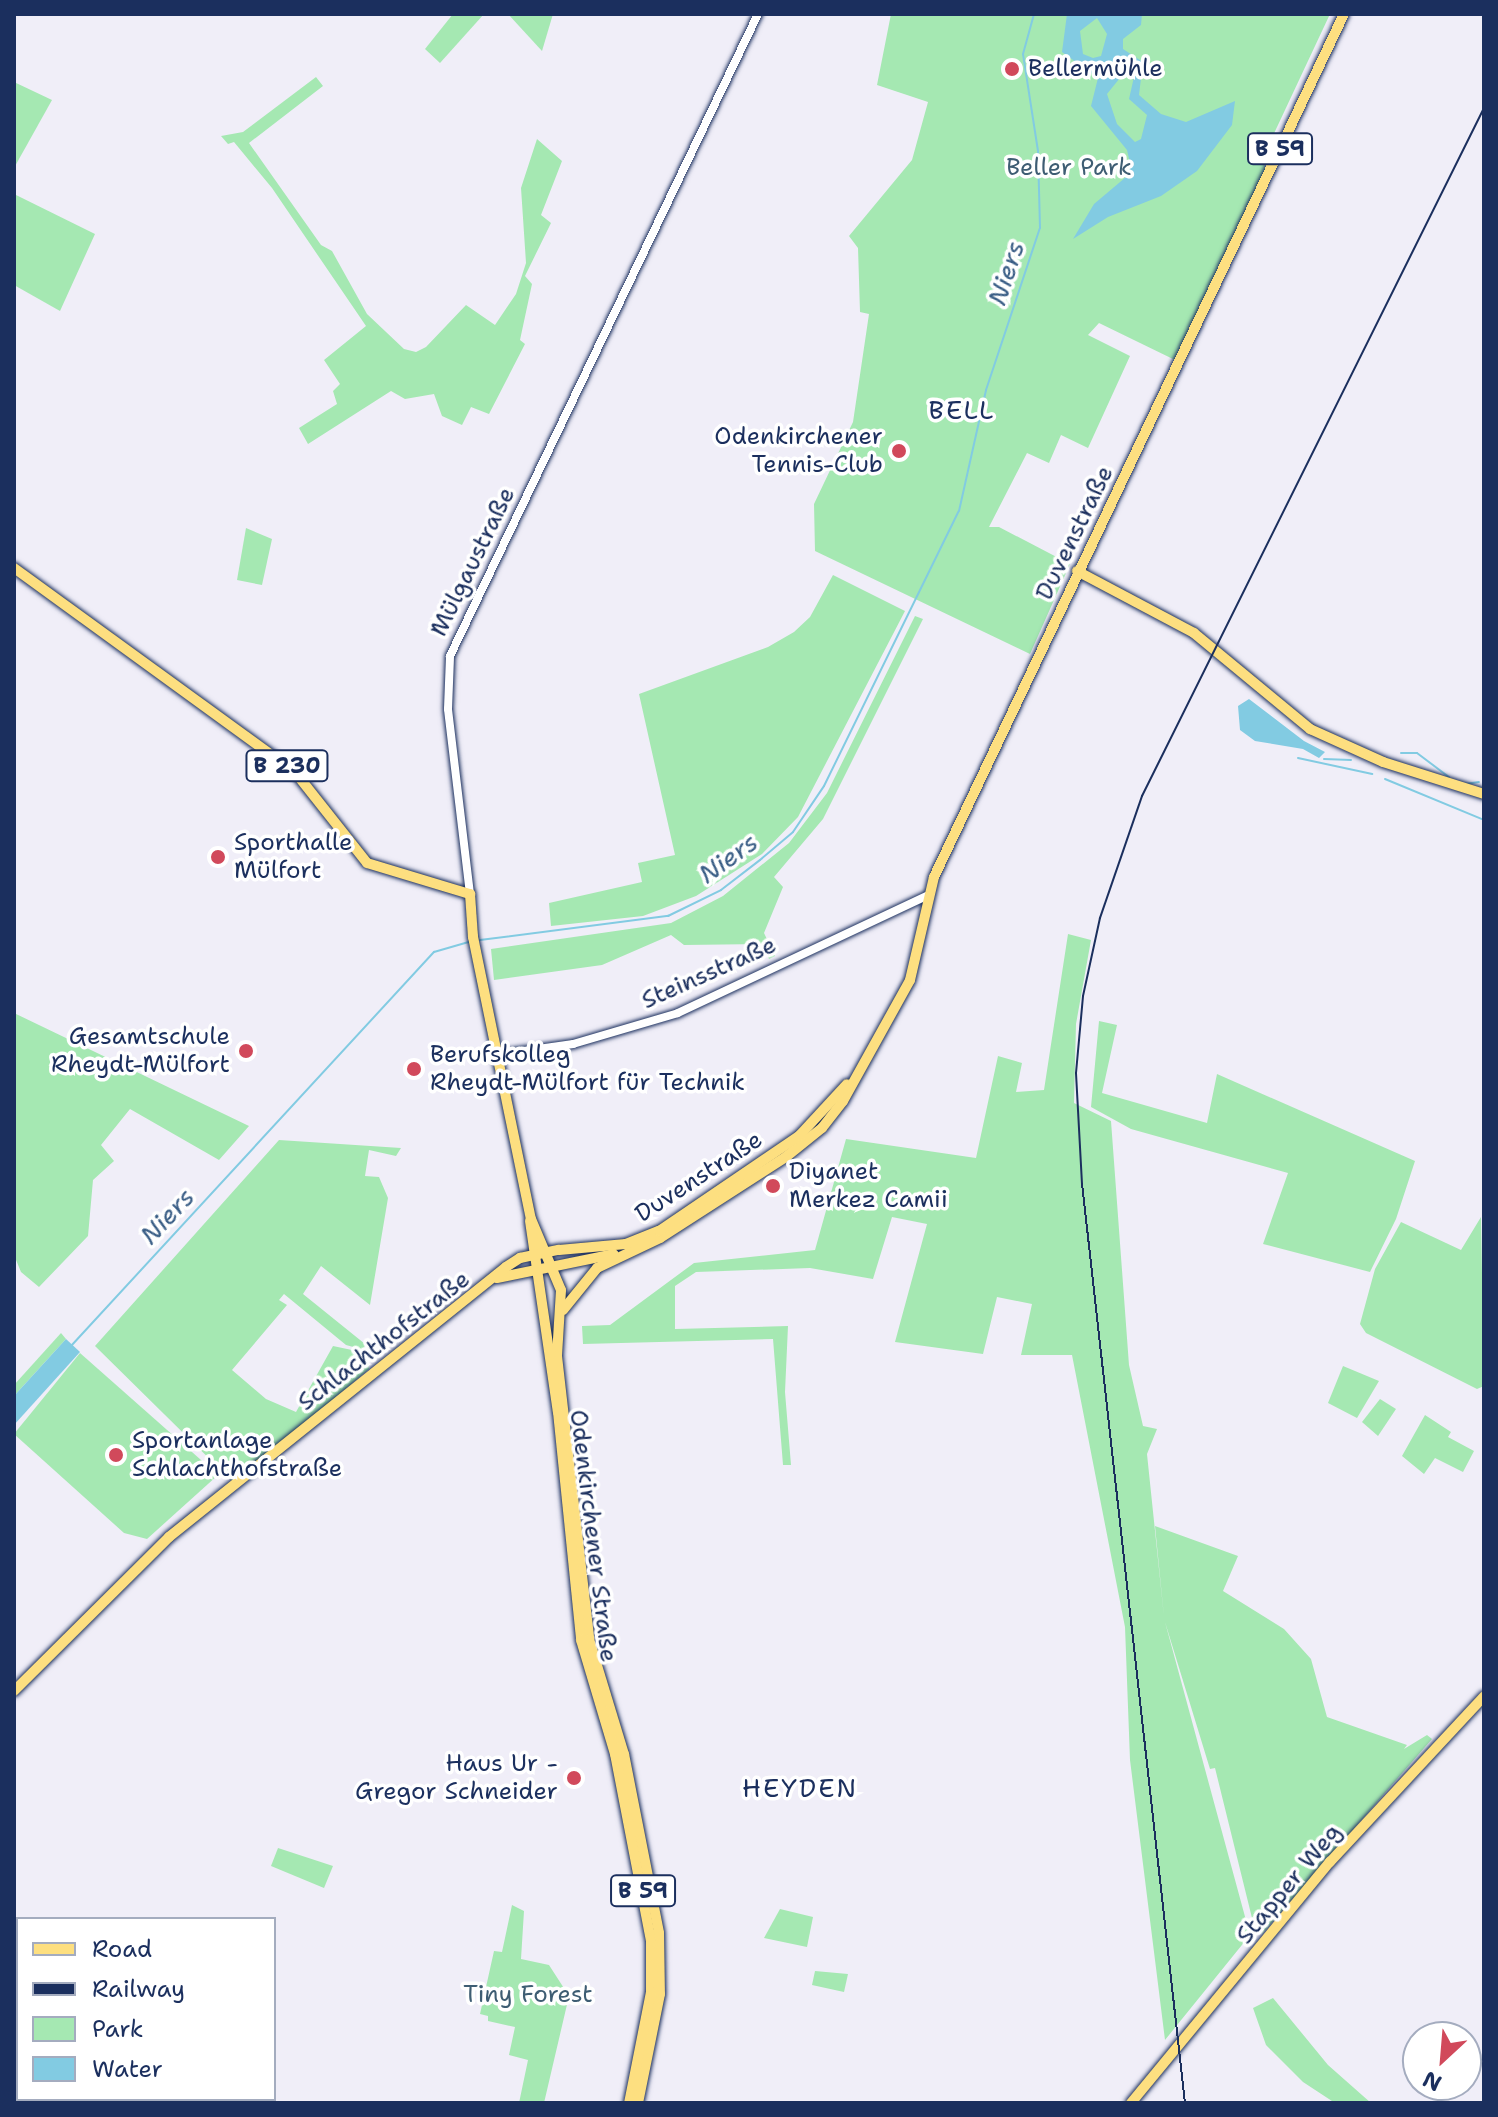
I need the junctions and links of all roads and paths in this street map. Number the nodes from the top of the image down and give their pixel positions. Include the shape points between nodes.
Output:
1 (758, 14) edge
2 (1344, 14) edge
3 (14, 568) edge
4 (1077, 571) junction
5 (1484, 794) edge
6 (469, 875) junction
7 (452, 891) junction
8 (470, 894) junction
9 (927, 896) junction
10 (496, 1055) junction
11 (856, 1072) junction
12 (531, 1219) junction
13 (628, 1252) junction
14 (534, 1255) junction
15 (549, 1258) junction
16 (536, 1267) junction
17 (495, 1279) junction
18 (559, 1319) junction
19 (14, 1691) edge
20 (1484, 1696) edge
21 (629, 2103) edge
22 (638, 2103) edge
23 (1131, 2103) edge

1 - 6 street, Mülgaustraße via 450,656 446,683
2 - 4 main road, Duvenstraße / B 59
3 - 7 main road, B 230 via 295,772 367,863
4 - 5 main road via 1194,633 1310,729 1383,762
4 - 9 main road, Duvenstraße / B 59
6 - 7 street
6 - 8 street, Mülgaustraße
7 - 8 main road, B 230
8 - 10 main road, Mülgaustraße
9 - 10 street, Steinsstraße via 678,1013 573,1044
9 - 11 main road, Duvenstraße / B 59 via 910,980
10 - 12 main road, Mülgaustraße
11 - 13 main road, Duvenstraße / B 59 via 833,1115 806,1142 660,1238
11 - 15 main road, Duvenstraße / B 59 via 800,1135 659,1231 626,1244
12 - 14 main road, Mülgaustraße / B 59
12 - 15 main road, Mülgaustraße
13 - 15 main road, B 59
13 - 18 main road, B 59 via 587,1276
14 - 15 main road, Duvenstraße / B 59
14 - 16 main road, Odenkirchener Straße / B 59
14 - 17 main road, Schlachthofstraße via 520,1258
15 - 16 main road, Duvenstraße / B 59
15 - 18 main road, Odenkirchener Straße via 561,1290
16 - 17 main road, Schlachthofstraße
16 - 21 main road, Odenkirchener Straße / B 59 via 558,1412 581,1640 615,1754 651,1941 651,1992
17 - 19 main road, Schlachthofstraße via 169,1537
18 - 22 main road, Odenkirchener Straße / B 59 via 557,1356 589,1639 624,1754 659,1933 660,1994
20 - 23 main road, Stapper Weg via 1330,1862

